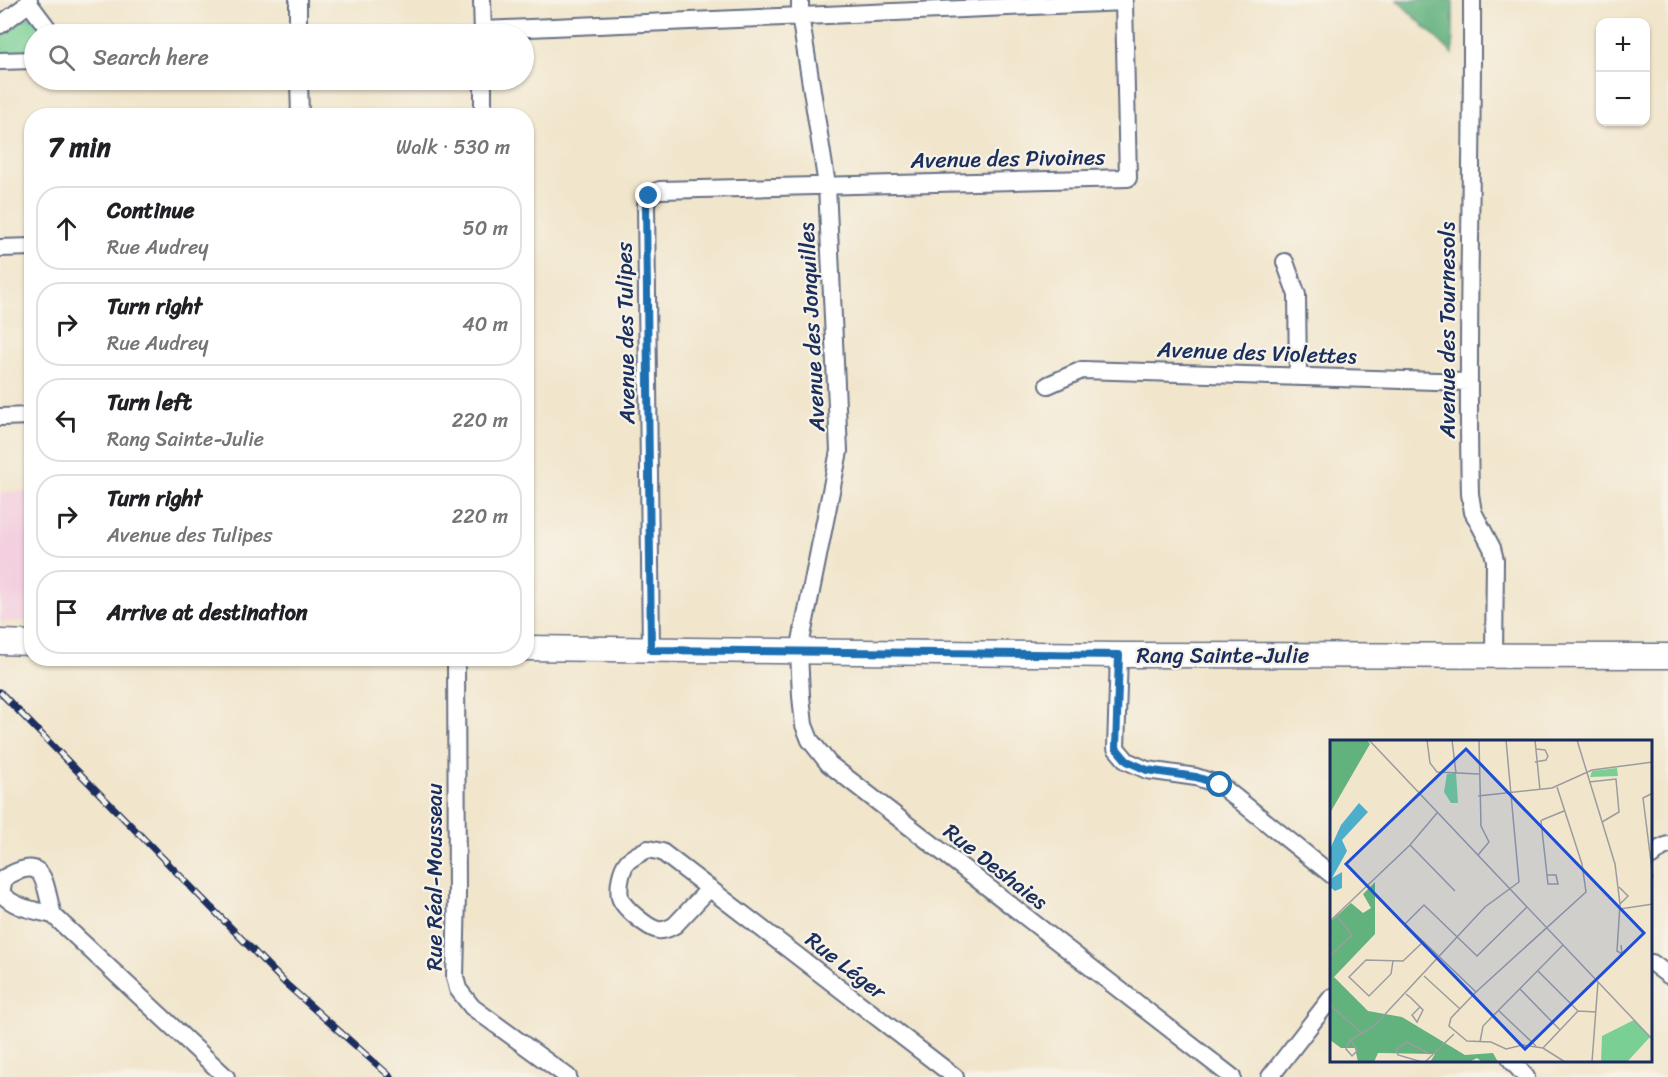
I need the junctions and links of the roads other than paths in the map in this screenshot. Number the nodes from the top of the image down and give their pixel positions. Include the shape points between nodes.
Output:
1 (298, 0) edge
2 (482, 0) edge
3 (1472, 0) edge
4 (29, 1) edge
5 (958, 4) edge
6 (800, 7) edge
7 (45, 24) edge
8 (298, 24) edge
9 (483, 24) edge
10 (0, 25) edge
11 (534, 28) edge
12 (24, 60) edge
13 (0, 61) edge
14 (299, 90) edge
15 (483, 90) edge
16 (300, 108) edge
17 (483, 108) edge
18 (827, 185) junction
19 (0, 248) edge
20 (24, 248) edge
21 (1285, 262) dead end
22 (1298, 375) junction
23 (1468, 382) junction
24 (1048, 385) dead end
25 (24, 416) edge
26 (0, 417) edge
27 (0, 642) edge
28 (24, 643) edge
29 (534, 648) edge
30 (651, 650) junction
31 (799, 651) junction
32 (1494, 654) junction
33 (1119, 655) junction
34 (1668, 656) edge
35 (456, 666) edge
36 (1668, 845) edge
37 (1653, 855) edge
38 (1330, 873) edge
39 (710, 888) junction
40 (53, 915) dead end
41 (1653, 964) edge
42 (1668, 975) edge
43 (1330, 1000) edge
44 (1514, 1062) edge
45 (222, 1076) edge
46 (568, 1077) edge
47 (955, 1077) edge
48 (1232, 1077) edge
49 (1270, 1077) edge
50 (1526, 1077) edge

1 - 8 street
2 - 9 street
3 - 23 street, Avenue des Tournesols
4 - 7 street
4 - 10 street
5 - 6 street, Avenue des Pivoines
5 - 18 street, Avenue des Pivoines via 1124,2 1128,178
6 - 11 street, Avenue des Pivoines
6 - 18 street, Avenue des Jonquilles
12 - 13 street
14 - 16 street
15 - 17 street
18 - 30 street, Avenue des Tulipes via 660,190 648,199
18 - 31 street, Avenue des Jonquilles via 839,451
19 - 20 street
21 - 22 street via 1297,295
22 - 23 street, Avenue des Violettes
22 - 24 street, Avenue des Violettes via 1082,370
23 - 32 street, Avenue des Tournesols via 1470,494 1473,512 1495,560
25 - 26 street
27 - 28 street
29 - 30 street, Rang Sainte-Julie
30 - 31 street, Rang Sainte-Julie
31 - 33 street, Rang Sainte-Julie
31 - 48 street, Rue Deshaies via 804,725 810,740 829,764
32 - 33 street, Rang Sainte-Julie
32 - 34 street, Rang Sainte-Julie
33 - 38 street via 1116,748 1127,761 1147,770 1196,777 1220,785
35 - 46 street, Rue Réal-Mousseau via 458,989 472,1007
36 - 37 street
39 - 39 street, Rue Léger via 662,852 648,849 628,861 622,872 620,896 624,905 658,930 675,925
39 - 47 street, Rue Léger
40 - 45 street
41 - 42 street
43 - 49 street
44 - 50 street

